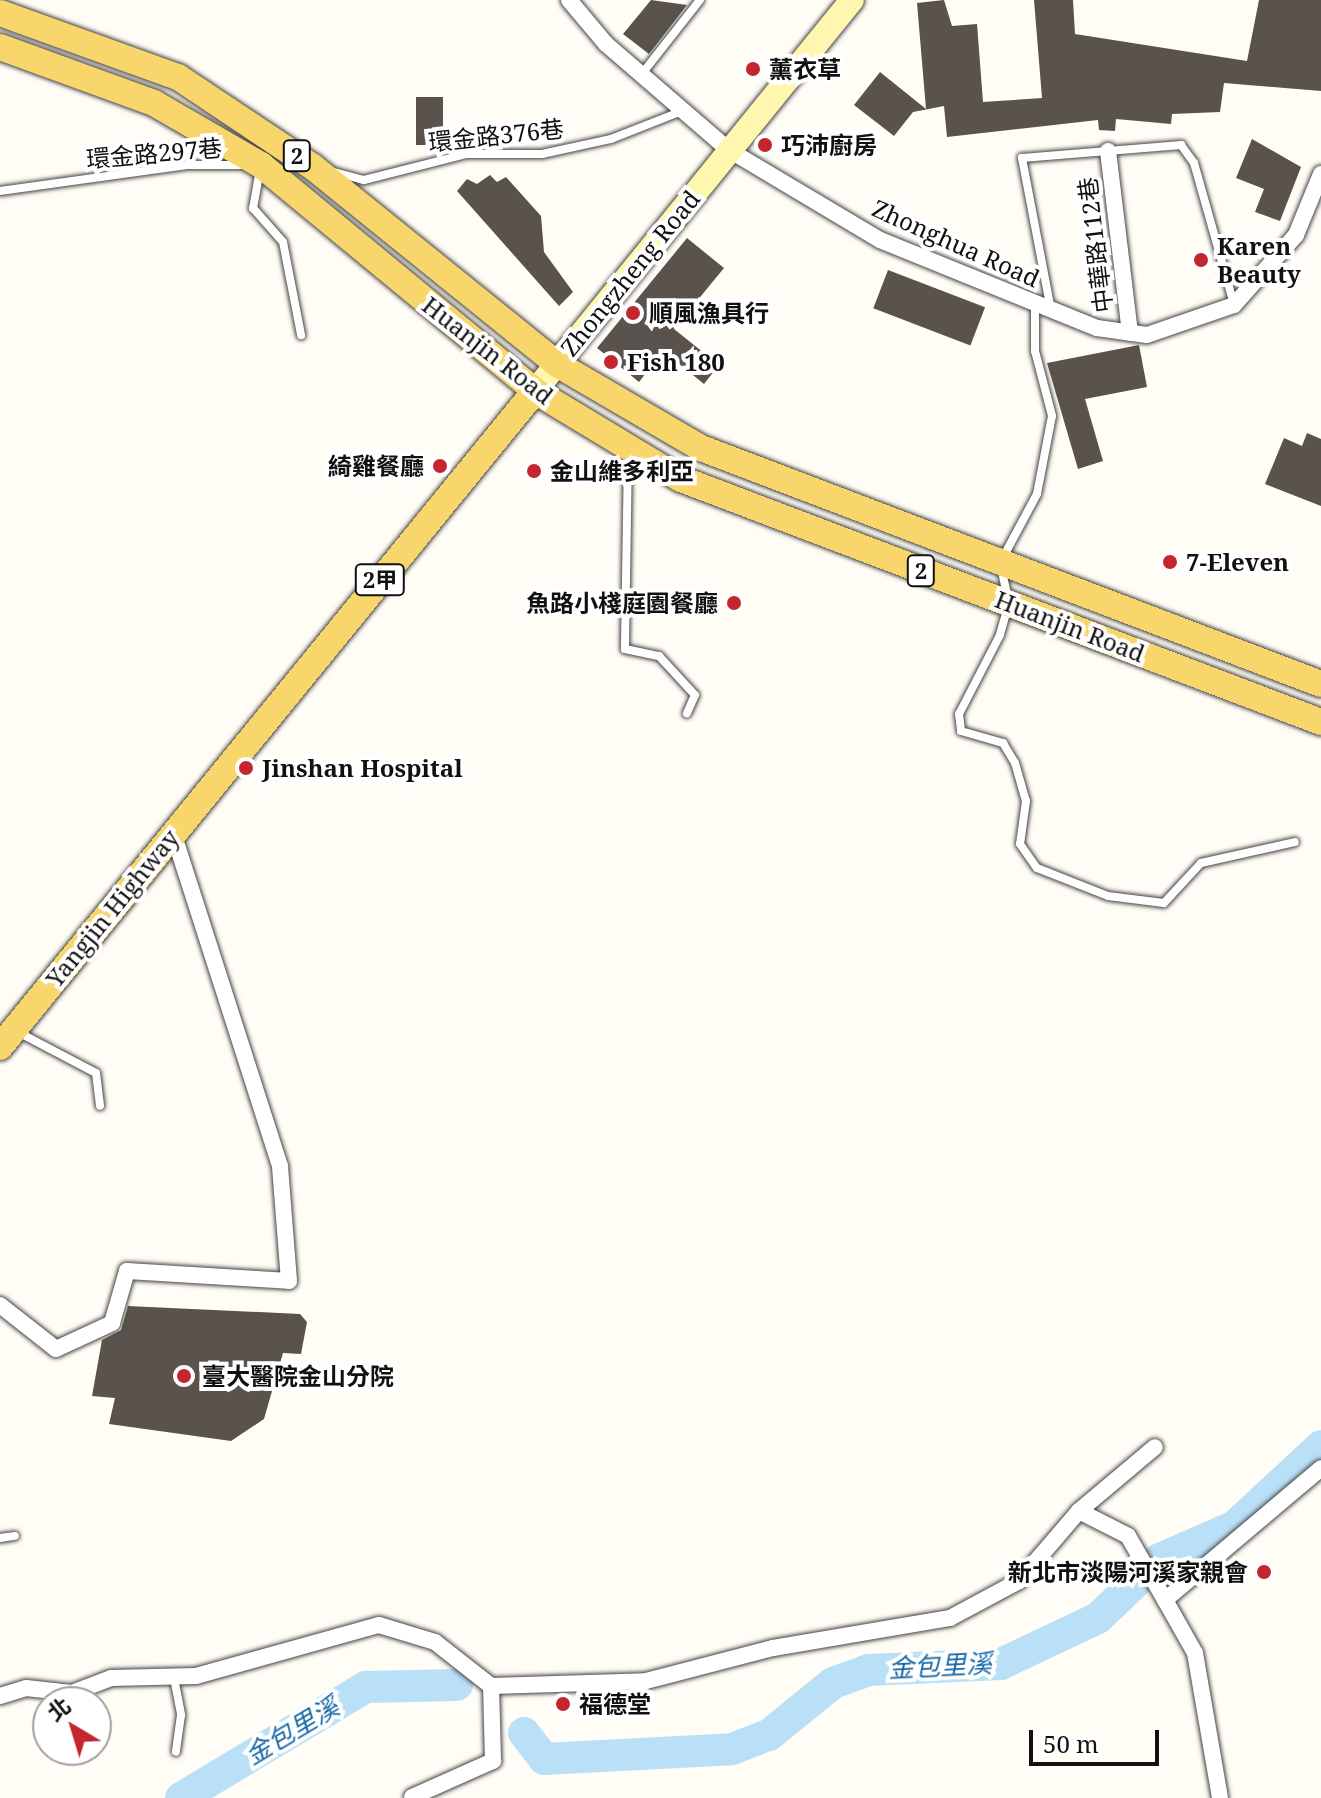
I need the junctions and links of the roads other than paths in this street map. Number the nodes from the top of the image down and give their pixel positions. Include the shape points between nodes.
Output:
1 (569, 0) edge
2 (700, 0) edge
3 (852, 0) edge
4 (0, 13) edge
5 (0, 47) edge
6 (641, 75) junction
7 (682, 111) junction
8 (729, 150) junction
9 (1108, 151) junction
10 (261, 165) junction
11 (313, 167) junction
12 (1321, 174) edge
13 (0, 191) edge
14 (1035, 305) junction
15 (1234, 305) junction
16 (1051, 311) junction
17 (1130, 333) junction
18 (301, 335) dead end
19 (557, 364) junction
20 (535, 391) junction
21 (628, 447) junction
22 (1000, 563) junction
23 (1009, 603) junction
24 (1321, 684) edge
25 (687, 713) dead end
26 (1321, 722) edge
27 (225, 769) joint
28 (173, 833) junction
29 (1295, 842) dead end
30 (7, 1038) edge
31 (100, 1106) dead end
32 (0, 1305) edge
33 (1155, 1447) dead end
34 (1321, 1468) edge
35 (1079, 1511) junction
36 (15, 1536) dead end
37 (0, 1538) edge
38 (1165, 1600) junction
39 (174, 1678) junction
40 (491, 1686) junction
41 (0, 1696) edge
42 (176, 1752) dead end
43 (412, 1797) edge
44 (1220, 1798) edge

1 - 6 street, Zhonghua Road
2 - 6 lane
3 - 8 street, Zhongzheng Road
4 - 11 main road, Huanjin Road / 2 via 178,77
5 - 10 main road, Huanjin Road / 2 via 154,103
6 - 7 street, Zhonghua Road
7 - 8 street, Zhonghua Road
7 - 11 lane, 環金路376巷 via 611,139 542,154 466,154 364,180
8 - 14 street, Zhonghua Road via 880,240
8 - 19 street, Zhongzheng Road
9 - 15 lane via 1181,145 1194,163
9 - 16 lane via 1022,158
9 - 17 street, 中華路112巷
10 - 11 lane, 環金路297巷
10 - 13 lane, 環金路297巷 via 187,165
10 - 18 lane via 253,208 283,242
10 - 20 main road, Huanjin Road / 2
11 - 19 main road, Huanjin Road / 2
12 - 15 street, Zhonghua Road via 1296,235 1269,274
14 - 16 street, Zhonghua Road
14 - 22 lane via 1035,351 1052,416 1037,494
15 - 17 street, Zhonghua Road via 1201,322
16 - 17 street, Zhonghua Road
19 - 20 street, Zhongzheng Road
19 - 22 main road, Huanjin Road / 2 via 701,448
20 - 21 main road, Huanjin Road / 2
20 - 27 main road, Zhongzheng Road / 2甲
21 - 23 main road, Huanjin Road / 2 via 681,479
21 - 25 lane via 625,649 659,656 695,695
22 - 23 lane
22 - 24 main road, Huanjin Road / 2
23 - 26 main road, Huanjin Road / 2
23 - 29 lane via 958,724 971,737 1003,743 1015,763 1026,801 1020,844 1037,868 1108,896 1157,905 1201,863
27 - 28 main road, Yangjin Highway / 2甲
28 - 30 main road, Yangjin Highway / 2甲
28 - 32 street via 280,1166 289,1281 127,1271 112,1323 56,1349
30 - 31 lane via 96,1073
33 - 35 street
34 - 38 street
35 - 38 street via 1128,1536
35 - 40 street via 1019,1581 918,1628 773,1648 646,1681
36 - 37 lane
38 - 44 street via 1195,1653
39 - 40 street via 379,1625 435,1642
39 - 41 street via 111,1678 72,1693 26,1688
39 - 42 lane via 181,1715
40 - 43 street via 498,1733 493,1761

